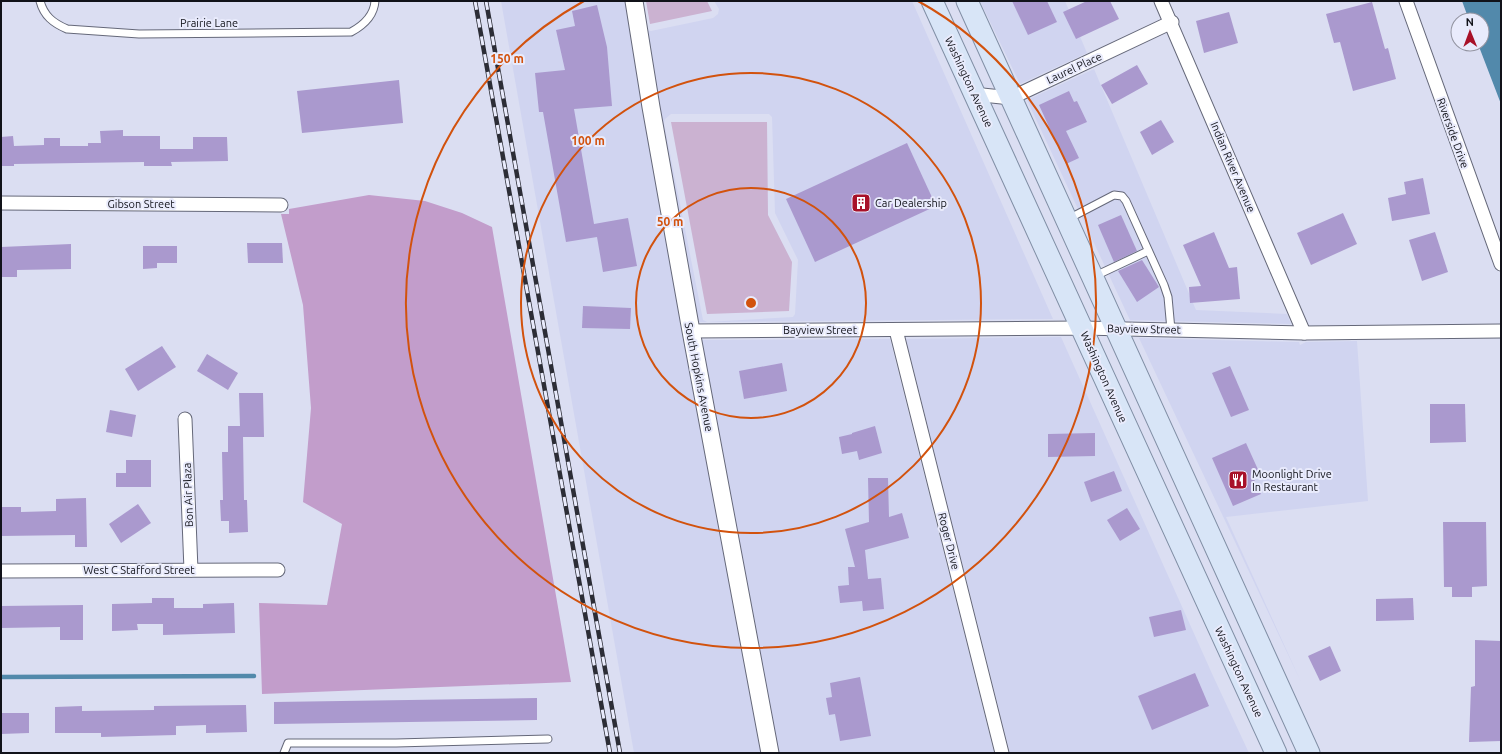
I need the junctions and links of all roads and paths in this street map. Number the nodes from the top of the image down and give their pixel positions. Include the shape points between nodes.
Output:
1 (40, 1) edge
2 (375, 1) edge
3 (634, 1) edge
4 (932, 1) edge
5 (967, 1) edge
6 (1162, 1) edge
7 (1406, 1) edge
8 (1172, 22) junction
9 (973, 94) junction
10 (1011, 98) junction
11 (1, 203) edge
12 (281, 205) dead end
13 (1067, 219) junction
14 (1148, 251) junction
15 (1501, 264) edge
16 (1093, 277) junction
17 (1082, 328) junction
18 (1116, 328) junction
19 (896, 330) junction
20 (1170, 330) junction
21 (691, 331) junction
22 (1501, 331) edge
23 (1304, 333) junction
24 (185, 419) dead end
25 (1217, 549) junction
26 (1188, 561) junction
27 (191, 570) junction
28 (278, 570) dead end
29 (1, 571) edge
30 (548, 738) dead end
31 (284, 753) edge
32 (770, 753) edge
33 (1002, 753) edge
34 (1276, 753) edge
35 (1309, 753) edge

1 - 2 lane, Prairie Lane via 48,16 56,24 67,29 139,34 351,32 361,26 374,12
3 - 21 street, South Hopkins Avenue
4 - 9 main road, Washington Avenue
5 - 10 main road
6 - 8 street, Indian River Avenue
7 - 15 street, Riverside Drive
8 - 10 street, Laurel Place
8 - 23 street, Indian River Avenue
9 - 10 street
9 - 17 main road, Washington Avenue
10 - 13 main road
11 - 12 street, Gibson Street
13 - 14 lane via 1114,195 1122,196
13 - 16 main road
14 - 16 lane
14 - 20 lane via 1164,285 1169,304
16 - 18 main road
17 - 18 street, Bayview Street
17 - 19 street, Bayview Street
17 - 26 main road, Washington Avenue
18 - 20 street, Bayview Street
18 - 25 main road
19 - 21 street, Bayview Street
19 - 33 street, Roger Drive
20 - 23 street, Bayview Street
21 - 32 street, South Hopkins Avenue
22 - 23 street, Bayview Street
24 - 27 street, Bon Air Plaza
25 - 26 main road
25 - 35 main road
26 - 34 main road, Washington Avenue
27 - 28 street, West C Stafford Street
27 - 29 street, West C Stafford Street
30 - 31 lane via 404,743 288,743

